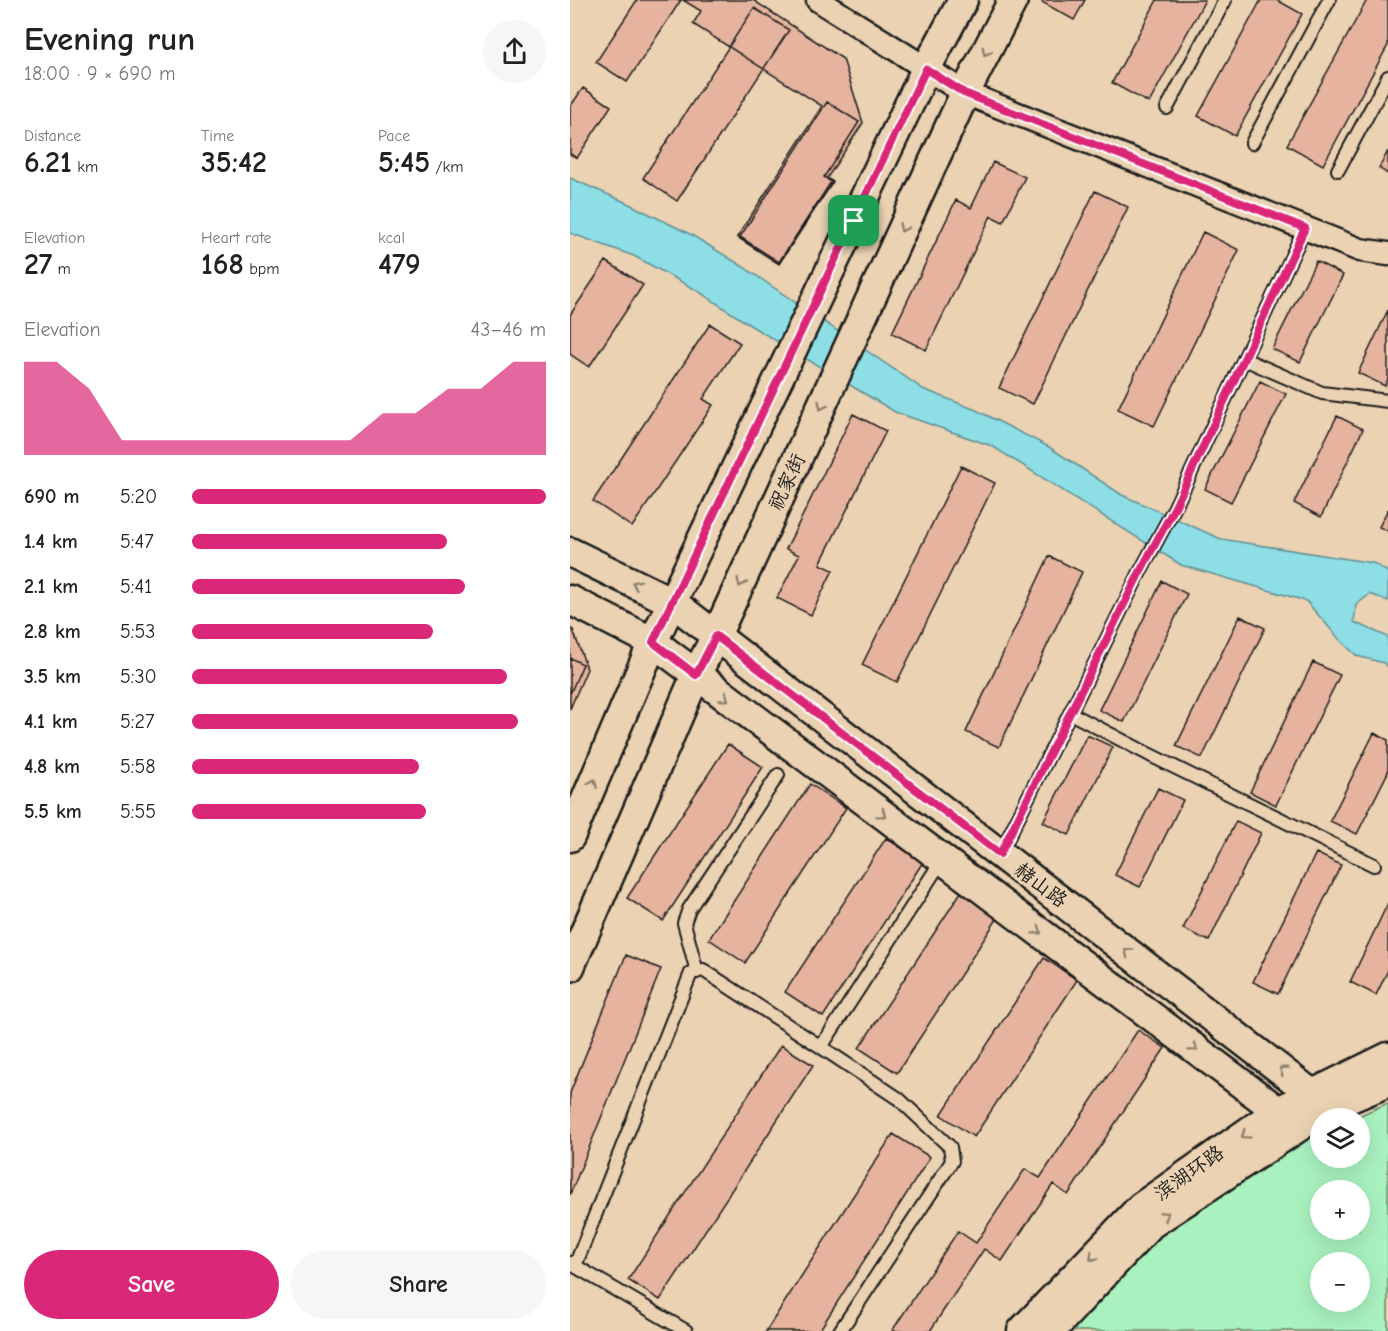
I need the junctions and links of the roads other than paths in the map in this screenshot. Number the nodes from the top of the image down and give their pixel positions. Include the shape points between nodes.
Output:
1 (818, 0) edge
2 (963, 0) edge
3 (1013, 0) edge
4 (1225, 0) edge
5 (1329, 0) edge
6 (926, 69) junction
7 (1388, 77) edge
8 (964, 93) junction
9 (1167, 108) dead end
10 (1252, 143) dead end
11 (1338, 170) dead end
12 (1305, 228) junction
13 (1388, 254) edge
14 (1244, 359) junction
15 (1388, 401) edge
16 (570, 552) edge
17 (570, 600) edge
18 (672, 602) junction
19 (716, 636) junction
20 (653, 642) junction
21 (696, 675) junction
22 (1070, 713) junction
23 (778, 774) dead end
24 (570, 837) edge
25 (1000, 854) junction
26 (942, 860) junction
27 (1374, 865) dead end
28 (570, 967) edge
29 (697, 972) junction
30 (821, 1047) junction
31 (1388, 1057) edge
32 (1388, 1082) edge
33 (1322, 1100) junction
34 (1287, 1119) junction
35 (573, 1265) edge
36 (686, 1331) edge
37 (840, 1331) edge
38 (1022, 1331) edge
39 (1051, 1331) edge

1 - 6 street
2 - 6 street
3 -> 8 street, 祝家街
4 - 9 lane
5 - 10 lane
6 - 8 street
6 - 18 street
7 - 11 lane
8 - 12 street
8 -> 19 street, 祝家街
12 - 13 street via 1360,250
12 - 14 lane
14 - 15 lane via 1322,393
14 - 22 lane via 1175,507
18 -> 16 street, 赭山路
17 - 20 street, 赭山路
18 - 19 street, 赭山路
18 - 20 street
19 - 21 street, 祝家街
19 - 25 street, 赭山路
20 - 21 street, 赭山路
24 -> 20 street
21 -> 26 street, 赭山路
21 - 28 street, 祝家街
22 - 25 lane
22 - 27 lane
23 - 29 lane via 689,909 684,923
33 -> 25 street, 赭山路
26 - 30 lane
26 -> 34 street, 赭山路
29 - 30 lane via 703,970
29 - 35 lane via 691,973
30 - 37 lane via 899,1099 950,1147 952,1161
31 - 33 street, 滨湖环路
32 - 33 street, 滨湖环路
33 - 34 street, 滨湖环路
34 -> 38 street, 滨湖环路 via 1141,1208
39 -> 34 street, 滨湖环路 via 1151,1224
35 - 36 lane

